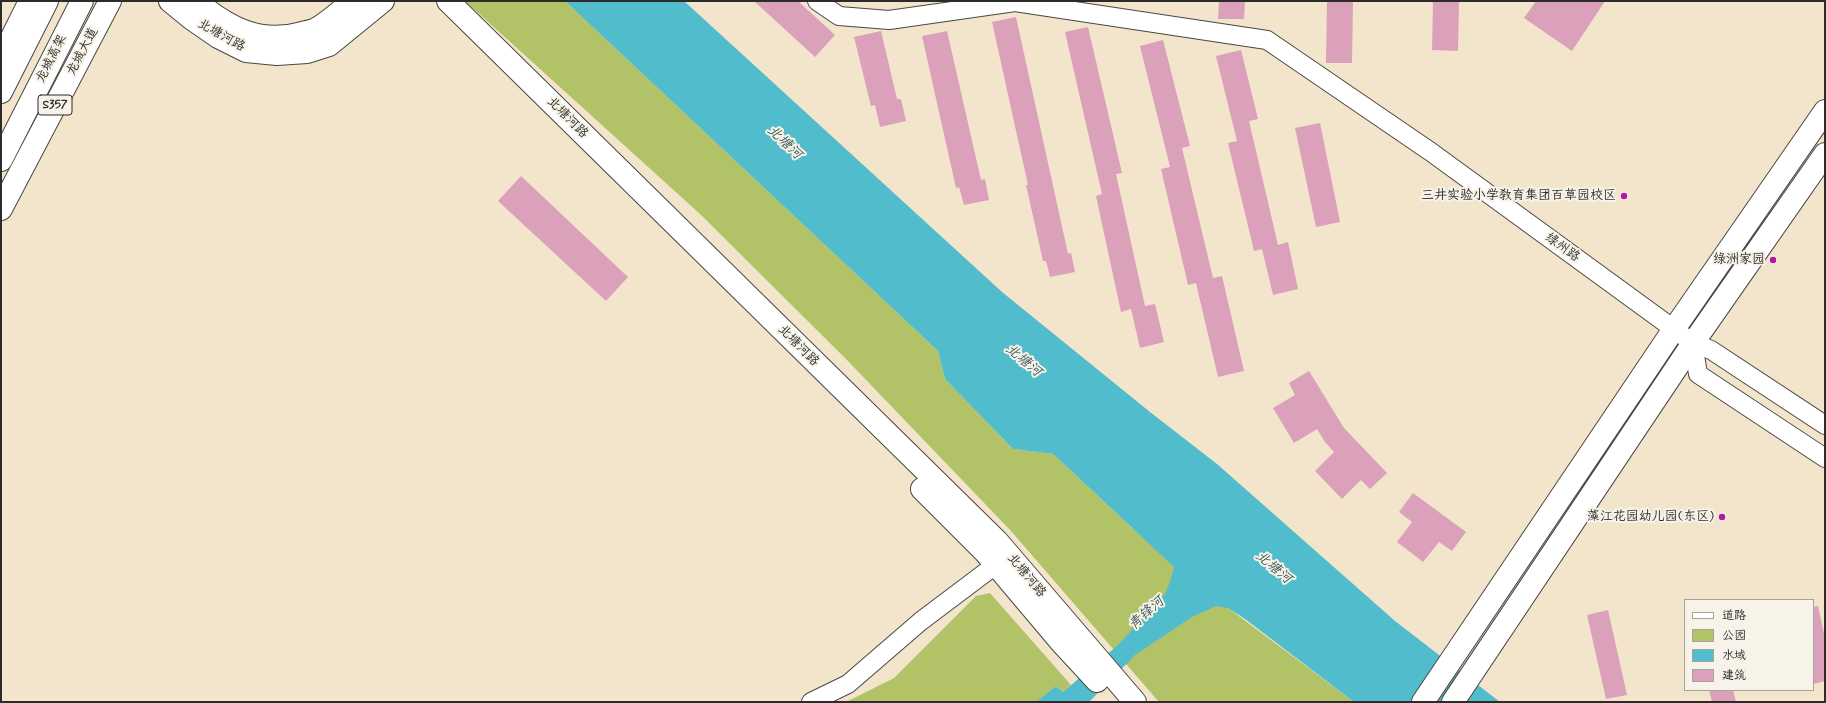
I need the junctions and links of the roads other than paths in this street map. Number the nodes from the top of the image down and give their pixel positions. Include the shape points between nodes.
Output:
1 (30, 1) edge
2 (48, 1) edge
3 (82, 1) edge
4 (110, 1) edge
5 (170, 1) edge
6 (196, 1) edge
7 (353, 1) edge
8 (383, 1) edge
9 (430, 1) edge
10 (448, 1) edge
11 (817, 1) edge
12 (1, 59) edge
13 (1, 92) edge
14 (1825, 111) edge
15 (1825, 154) edge
16 (1, 160) edge
17 (1, 209) edge
18 (1674, 329) junction
19 (1693, 343) junction
20 (1825, 425) edge
21 (1825, 458) edge
22 (1002, 560) junction
23 (1122, 697) edge
24 (811, 702) edge
25 (1423, 702) edge
26 (1452, 702) edge

1 - 12 main road
2 - 13 main road
3 - 16 main road, 龙城高架
4 - 17 main road, 龙城大道 / S357
5 - 8 main road, 北塘河路 via 218,37 246,51 277,54 308,52 328,45
6 - 7 main road, 北塘河路 via 211,14 236,29 261,37 288,37 316,29
9 - 22 main road, 北塘河路 via 450,17 985,552
10 - 22 main road, 北塘河路 via 997,541
11 - 18 street, 绿州路 via 839,16 889,20 1015,2 1267,40 1431,152
14 - 18 main road
15 - 19 main road
18 - 19 street, 绿州路
18 - 25 main road
19 - 20 street, 绿州路 via 1711,350
19 - 21 street via 1698,374
19 - 26 main road
22 - 23 main road, 北塘河路
22 - 24 street via 921,621 848,684

